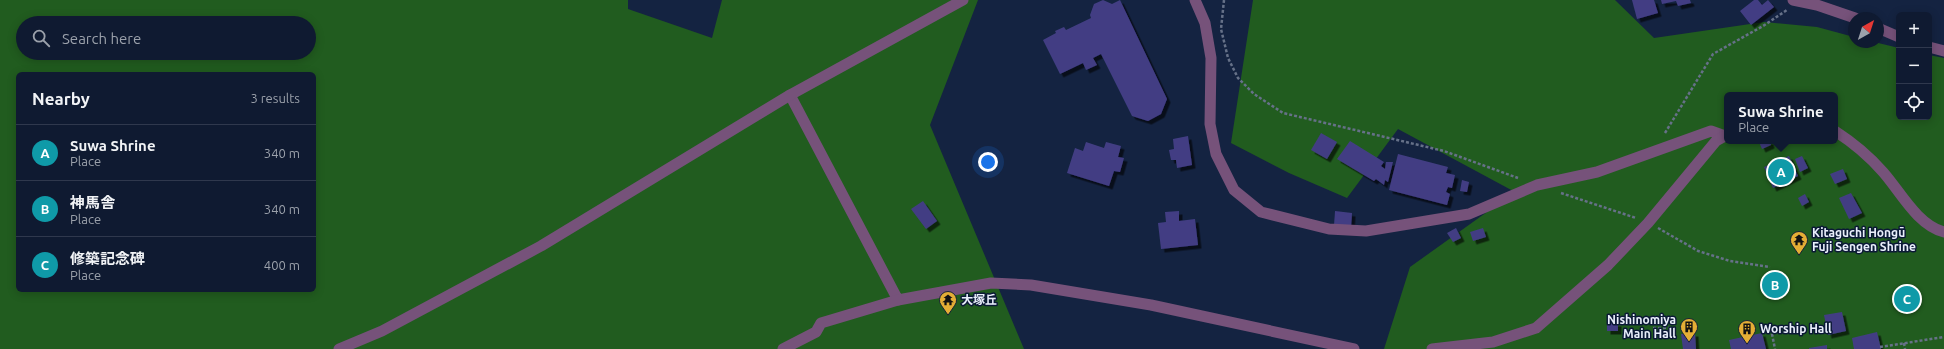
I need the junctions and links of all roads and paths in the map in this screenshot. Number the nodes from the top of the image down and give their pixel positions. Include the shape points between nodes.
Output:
1 (955, 0) edge
2 (963, 0) edge
3 (1195, 0) edge
4 (1224, 0) edge
5 (1796, 1) edge
6 (939, 13) junction
7 (1848, 16) edge
8 (1884, 31) edge
9 (1896, 36) edge
10 (1932, 47) edge
11 (1942, 51) edge
12 (790, 95) junction
13 (1724, 134) edge
14 (1838, 134) edge
15 (1724, 136) edge
16 (1658, 150) junction
17 (1537, 185) junction
18 (1560, 193) dead end
19 (1648, 223) junction
20 (1944, 232) edge
21 (1770, 267) dead end
22 (898, 300) junction
23 (1770, 324) dead end
24 (1653, 328) dead end
25 (1672, 328) dead end
26 (1944, 337) edge
27 (1904, 344) junction
28 (1880, 347) dead end
29 (339, 349) edge
30 (783, 349) edge
31 (1354, 349) edge
32 (1432, 349) edge
33 (1776, 349) edge
34 (1905, 349) edge

1 - 6 street
2 - 6 street
3 - 17 street via 1205,24 1211,58 1210,124 1216,154 1234,190 1261,212 1329,229 1366,231 1469,214
4 - 17 path via 1221,29 1228,58 1238,78 1254,94 1283,113 1444,151
5 - 7 street
5 - 16 path via 1764,26 1713,54 1666,129
6 - 12 street
8 - 9 street
10 - 11 street
12 - 22 street
12 - 29 street via 541,246 382,330
13 - 16 street via 1711,131
14 - 20 street via 1882,170 1926,223
15 - 19 street via 1716,141
16 - 17 street via 1597,172
18 - 19 path
19 - 21 path via 1698,250 1730,261
19 - 32 street via 1602,270 1536,328 1493,342
22 - 30 street via 821,323 816,332
22 - 31 street via 991,283 1031,285 1151,305
23 - 33 path
24 - 25 path
26 - 27 path
27 - 28 path
27 - 34 path

